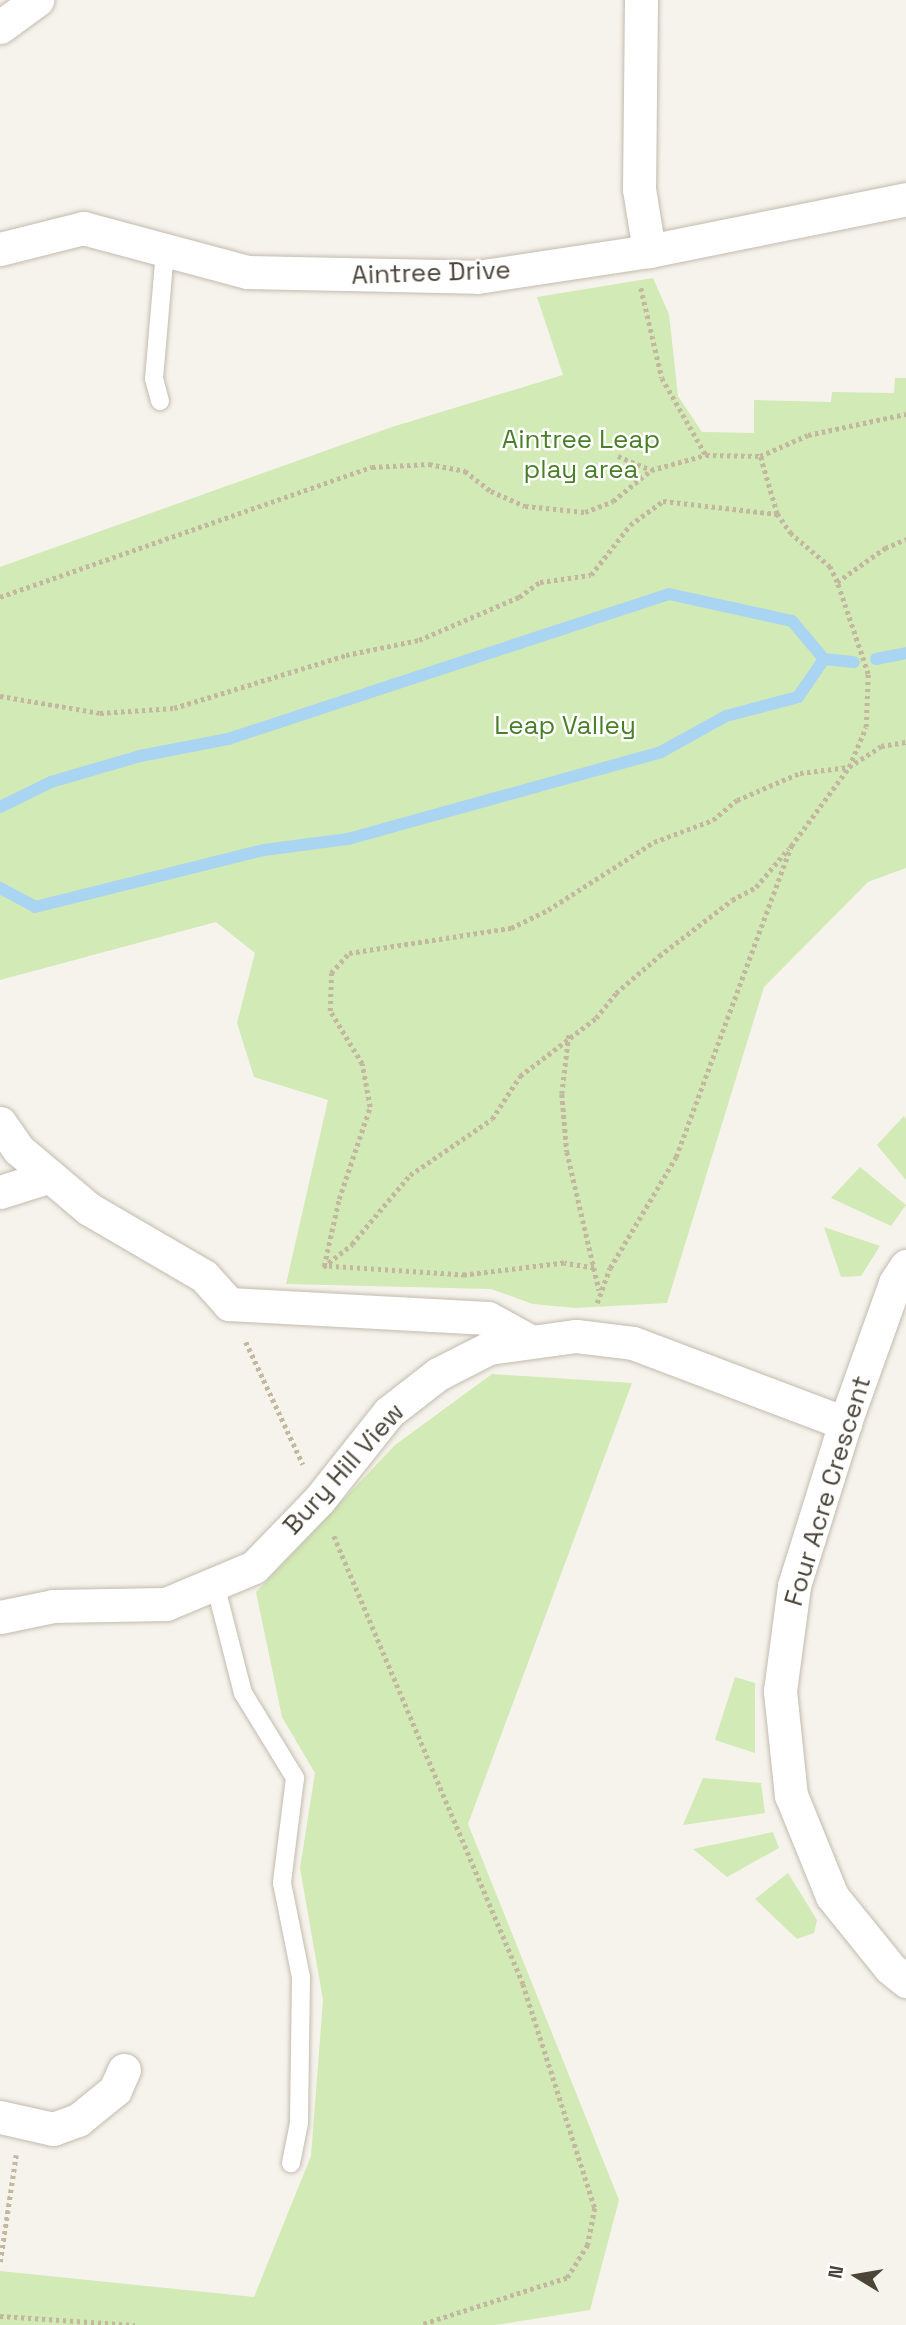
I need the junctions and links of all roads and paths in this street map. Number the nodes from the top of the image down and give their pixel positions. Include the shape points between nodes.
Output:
1 (37, 0) edge
2 (641, 0) edge
3 (0, 27) edge
4 (906, 199) edge
5 (1, 244) edge
6 (165, 251) junction
7 (641, 252) junction
8 (160, 401) dead end
9 (906, 414) edge
10 (706, 455) junction
11 (618, 456) dead end
12 (760, 456) junction
13 (652, 470) junction
14 (778, 514) junction
15 (906, 539) edge
16 (837, 582) junction
17 (0, 597) edge
18 (0, 696) edge
19 (906, 742) edge
20 (849, 766) junction
21 (791, 846) junction
22 (569, 1035) junction
23 (0, 1123) edge
24 (50, 1176) junction
25 (0, 1192) edge
26 (324, 1266) junction
27 (906, 1266) edge
28 (593, 1268) junction
29 (599, 1290) junction
30 (229, 1304) junction
31 (286, 1307) junction
32 (591, 1338) junction
33 (528, 1340) junction
34 (845, 1423) junction
35 (319, 1500) junction
36 (215, 1584) junction
37 (0, 1618) edge
38 (906, 1981) edge
39 (124, 2070) dead end
40 (10, 2121) edge
41 (291, 2163) dead end
42 (0, 2262) edge
43 (0, 2316) edge
44 (135, 2325) edge
45 (421, 2325) edge

1 - 3 street
2 - 7 street
4 - 7 street, Aintree Drive
5 - 6 street, Aintree Drive via 83,228
6 - 7 street, Aintree Drive via 247,272 342,277 477,276
6 - 8 lane via 154,379
7 - 10 path via 662,378
9 - 12 path via 808,435
10 - 12 path
10 - 13 path
11 - 13 path
12 - 14 path
13 - 17 path via 613,501 584,512 526,506 491,491 465,471 429,464 372,467
14 - 16 path via 791,534 830,566
14 - 18 path via 663,501 630,525 591,575 540,582 519,597 419,640 346,655 174,708 100,713
15 - 16 path
16 - 20 path via 868,674 866,727
19 - 20 path via 880,746
20 - 21 path
20 - 26 path via 800,773 737,800 713,820 654,842 548,910 511,928 349,953 331,973 330,1011 362,1064 370,1107 339,1199
21 - 22 path via 756,887 659,956 596,1018
21 - 29 path via 676,1157
22 - 26 path via 520,1076 492,1119 410,1175 352,1244
22 - 28 path via 562,1094 566,1140
23 - 24 street via 18,1149
24 - 25 street
24 - 30 street via 89,1209 204,1276
26 - 28 path via 465,1275 564,1264
26 - 31 path
27 - 34 street, Four Acre Crescent via 895,1283
28 - 29 path
29 - 32 path
30 - 31 street
30 - 35 path
31 - 33 street via 488,1318
32 - 33 street, Bury Hill View
32 - 34 street, Bury Hill View via 633,1343
33 - 35 street, Bury Hill View via 489,1348 438,1374 389,1412
34 - 38 street, Four Acre Crescent via 794,1586 780,1691 791,1795 832,1896 890,1968
35 - 36 street, Bury Hill View via 254,1567
35 - 45 path via 523,1984 595,2208 588,2245 567,2278
36 - 37 street, Bury Hill View via 166,1604 53,1606
36 - 41 lane via 243,1693 295,1778 282,1883 301,1978 299,2123
39 - 40 street via 115,2090 79,2120 53,2129
40 - 42 path
43 - 44 path

